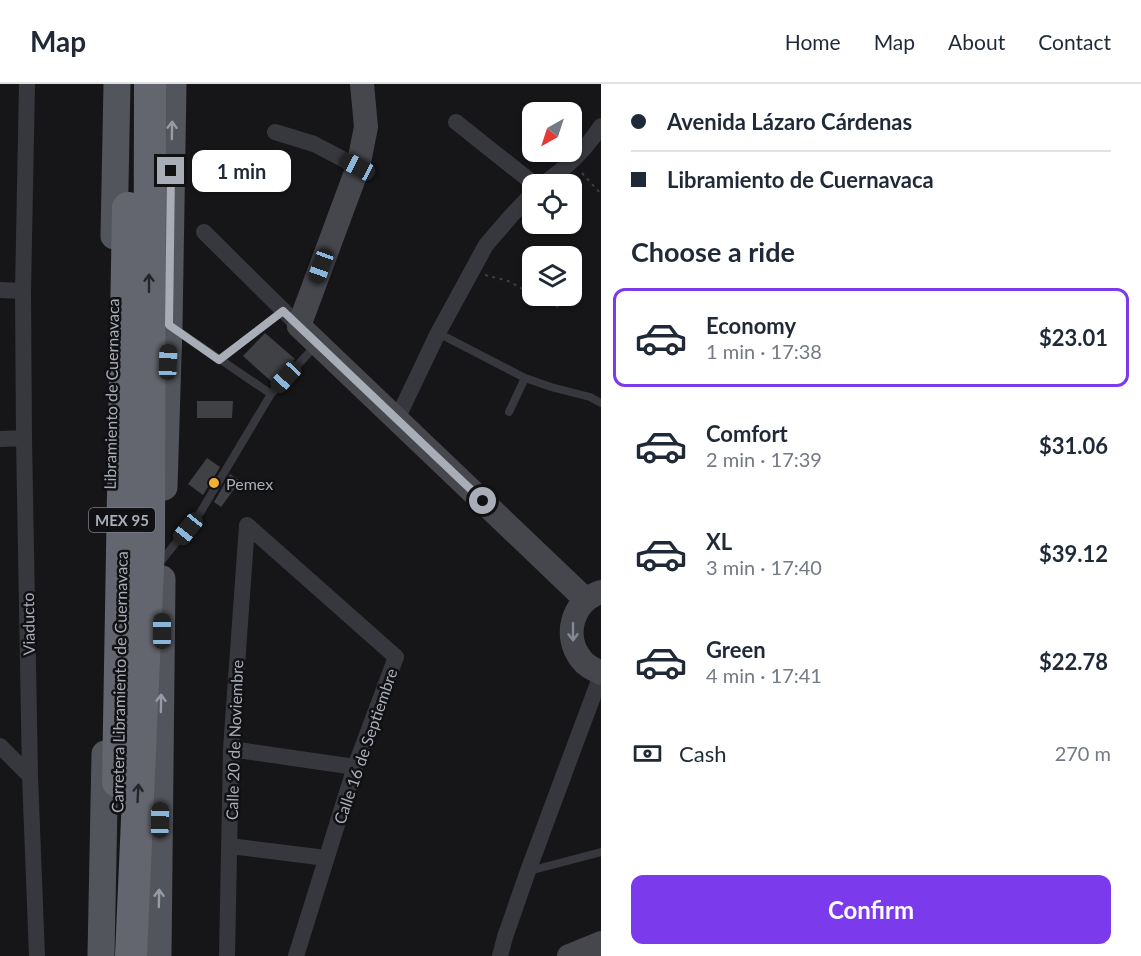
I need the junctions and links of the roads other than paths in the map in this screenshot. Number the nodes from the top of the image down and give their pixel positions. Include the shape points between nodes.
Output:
1 (27, 84) edge
2 (117, 84) edge
3 (131, 84) edge
4 (150, 84) edge
5 (172, 84) edge
6 (362, 84) edge
7 (456, 122) dead end
8 (601, 126) edge
9 (274, 132) dead end
10 (358, 167) junction
11 (522, 174) edge
12 (557, 174) edge
13 (522, 204) edge
14 (204, 231) dead end
15 (0, 290) edge
16 (23, 291) junction
17 (291, 318) junction
18 (169, 325) junction
19 (438, 333) junction
20 (317, 344) junction
21 (219, 360) junction
22 (525, 378) junction
23 (271, 394) junction
24 (601, 403) edge
25 (509, 412) dead end
26 (398, 419) junction
27 (24, 438) junction
28 (0, 439) edge
29 (247, 525) joint
30 (162, 560) junction
31 (593, 596) edge
32 (601, 674) edge
33 (0, 746) edge
34 (231, 749) junction
35 (355, 767) junction
36 (30, 776) junction
37 (230, 846) junction
38 (601, 852) edge
39 (326, 858) junction
40 (528, 871) junction
41 (37, 956) edge
42 (101, 956) edge
43 (115, 956) edge
44 (131, 956) edge
45 (158, 956) edge
46 (227, 956) edge
47 (296, 956) edge
48 (500, 956) edge

1 - 16 street, Viaducto
2 - 42 main road, Libramiento de Cuernavaca / MEX 95
3 - 43 highway, Carretera Libramiento de Cuernavaca / MEX 95
44 -> 4 highway, Carretera Libramiento de Cuernavaca / MEX 95 via 149,545
18 -> 5 main road, MEX 95
6 - 10 street via 366,128
7 - 11 street
8 - 12 street via 572,163
9 - 10 street via 314,144
10 - 17 street
13 - 19 street via 486,245
14 - 17 street
15 - 16 street
16 - 27 street, Viaducto
17 - 20 street
17 - 21 lane
18 - 21 lane
18 - 30 main road, MEX 95
19 - 22 lane
19 - 26 street
20 - 23 lane
20 - 26 street
21 - 23 lane
22 - 24 lane
22 - 25 lane
23 - 30 lane via 200,513
26 - 31 street
27 - 28 street
27 - 36 street, Viaducto
29 - 34 street, Calle 20 de Noviembre
29 - 35 street, Calle 16 de Septiembre via 396,657
45 -> 30 main road, MEX 95
31 -> 32 street via 578,608 573,618 572,641 582,661
32 - 40 street
33 - 36 street
34 - 35 street
34 - 37 street, Calle 20 de Noviembre
35 - 39 street, Calle 16 de Septiembre
36 - 41 street, Viaducto
37 - 39 street
37 - 46 street, Calle 20 de Noviembre
38 - 40 lane
39 - 47 street, Calle 16 de Septiembre
40 - 48 street

